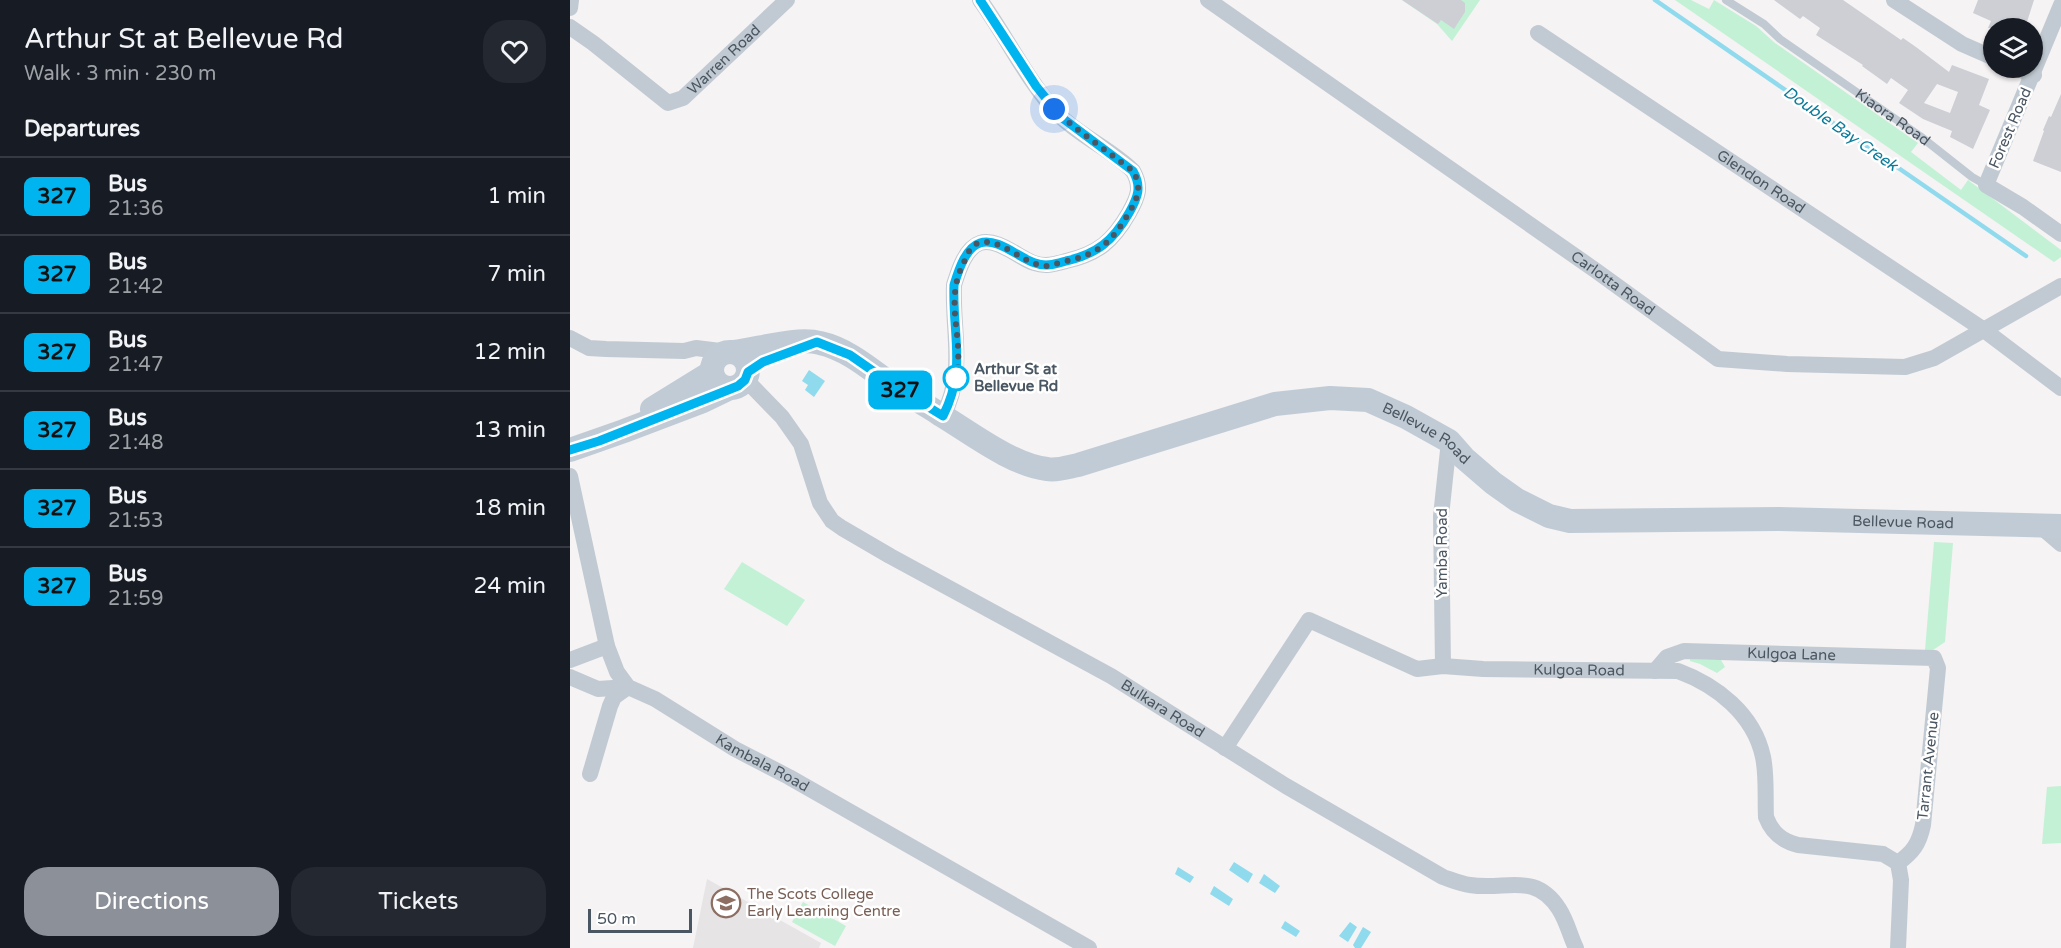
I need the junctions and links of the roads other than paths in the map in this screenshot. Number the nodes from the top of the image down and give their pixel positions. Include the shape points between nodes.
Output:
1 (572, 0) edge
2 (787, 0) edge
3 (1208, 0) edge
4 (1726, 0) edge
5 (1894, 0) edge
6 (987, 2) edge
7 (2061, 5) edge
8 (570, 8) edge
9 (570, 27) edge
10 (1538, 33) dead end
11 (2043, 52) edge
12 (1983, 53) edge
13 (2033, 78) edge
14 (1986, 185) junction
15 (2061, 234) edge
16 (2061, 285) edge
17 (1984, 330) junction
18 (570, 338) edge
19 (731, 371) junction
20 (2061, 388) edge
21 (943, 416) junction
22 (1449, 441) junction
23 (570, 450) edge
24 (570, 476) edge
25 (2050, 526) edge
26 (2061, 544) edge
27 (606, 646) junction
28 (570, 660) edge
29 (1936, 660) joint
30 (1443, 666) junction
31 (1655, 671) junction
32 (570, 677) edge
33 (628, 687) junction
34 (1226, 748) junction
35 (591, 774) dead end
36 (1898, 863) junction
37 (1089, 948) edge
38 (1576, 948) edge
39 (1898, 948) edge

1 - 8 street
2 - 9 street, Warren Road via 683,98 668,103
3 - 17 street, Carlotta Road via 1718,359 1905,367 1934,358
4 - 14 lane, Kiaora Road
5 - 12 street
6 - 21 street via 1036,86 1054,109 1133,171 1139,181 1139,192 1116,233 1093,253 1045,266 999,245 981,242 973,247 954,285 957,376
7 - 11 street, Forest Road
10 - 17 street, Glendon Road
13 - 14 street, Forest Road
14 - 15 street, Kiaora Road
16 - 17 street, Carlotta Road
17 - 20 street, Glendon Road
18 - 19 street, Bulkara Road via 589,348 684,351
19 - 21 street, Bellevue Road via 817,342 850,355
19 - 23 street, Bellevue Road via 652,409 624,432
19 - 34 street, Bulkara Road via 760,393 801,444 820,503 832,521 1111,676
21 - 22 street, Bellevue Road via 986,444 1046,469 1078,465 1275,404 1330,398 1368,400
22 - 25 street, Bellevue Road via 1464,458 1517,500 1549,516 1570,521 1779,519
22 - 30 street, Yamba Road via 1441,516
24 - 27 street
25 - 26 street
27 - 28 street
27 - 33 street
29 - 31 street, Kulgoa Lane via 1684,651 1666,657
29 - 36 street, Tarrant Avenue via 1922,831 1914,849
30 - 31 street, Kulgoa Road
30 - 34 street, Kulgoa Road via 1416,669 1309,620
31 - 36 street, Kulgoa Road via 1678,671 1699,679 1738,709 1763,756 1766,817 1778,836 1798,845 1882,854
32 - 33 street via 598,688
33 - 35 street via 614,697 610,706
33 - 37 street, Kambala Road
34 - 38 street, Bulkara Road via 1443,877 1471,885 1525,884 1544,891 1559,909
36 - 39 street

